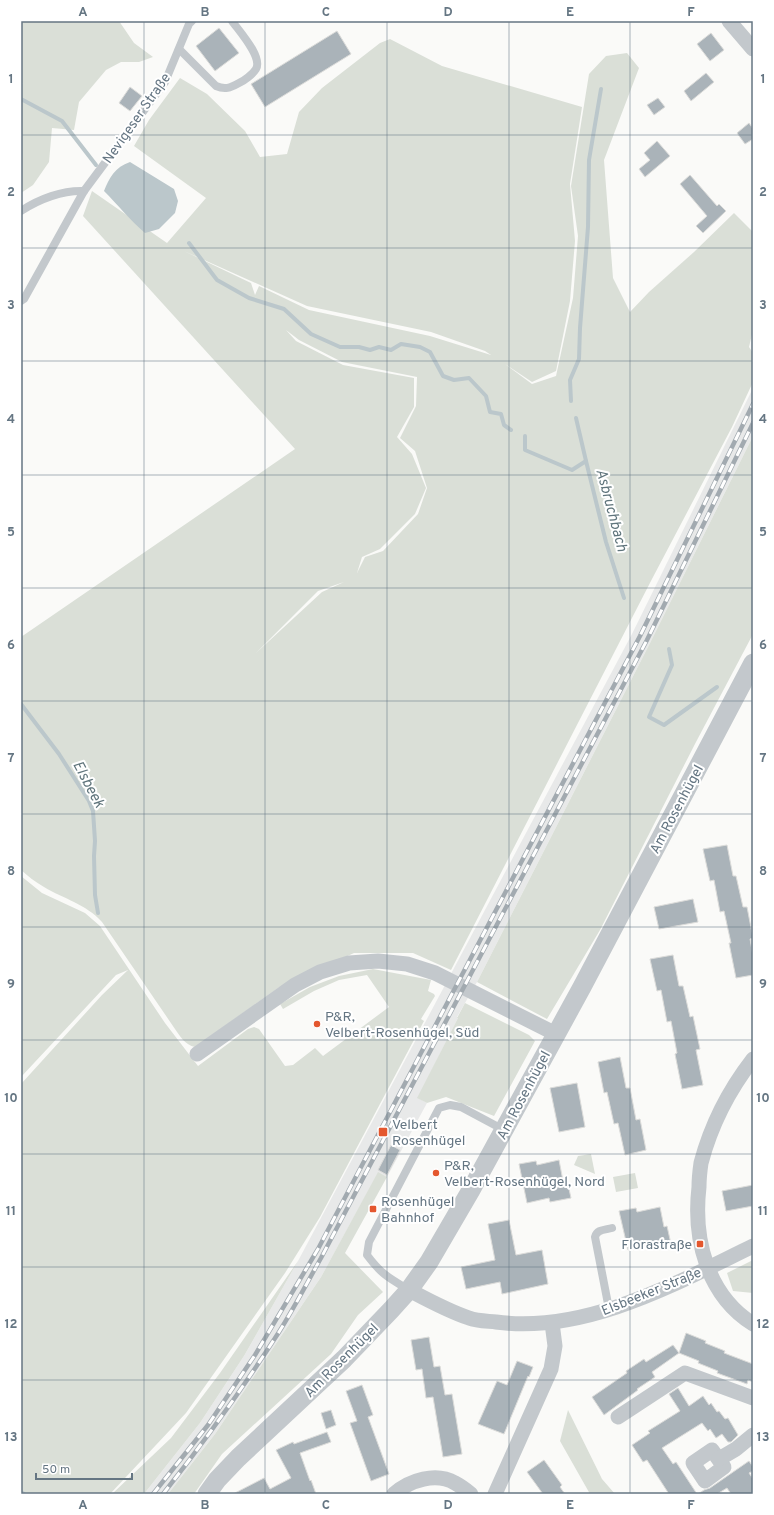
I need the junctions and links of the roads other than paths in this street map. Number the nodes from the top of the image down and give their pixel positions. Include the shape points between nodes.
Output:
1 (192, 21) edge
2 (232, 21) edge
3 (729, 21) edge
4 (179, 49) junction
5 (753, 50) edge
6 (84, 191) junction
7 (21, 211) edge
8 (21, 301) edge
9 (753, 663) edge
10 (556, 1034) junction
11 (197, 1054) dead end
12 (753, 1059) edge
13 (504, 1130) junction
14 (612, 1228) dead end
15 (753, 1246) edge
16 (707, 1269) junction
17 (408, 1290) junction
18 (609, 1309) junction
19 (552, 1323) junction
20 (753, 1324) edge
21 (753, 1398) edge
22 (618, 1417) dead end
23 (753, 1435) edge
24 (719, 1459) dead end
25 (207, 1494) edge
26 (394, 1494) edge
27 (471, 1494) edge
28 (495, 1494) edge

1 - 4 lane, Nevigeser Straße
2 - 4 lane via 257,57 258,64 256,70 229,89 216,86
3 - 5 street
4 - 6 lane, Nevigeser Straße via 165,82
6 - 7 lane via 72,190 49,197
6 - 8 lane, Nevigeser Straße
9 - 10 street, Am Rosenhügel
10 - 11 street via 435,973 407,964 378,961 349,963 320,972 295,985
10 - 13 street, Am Rosenhügel
12 - 16 street via 725,1102 701,1164 696,1205 700,1244
13 - 17 street, Am Rosenhügel via 429,1262
13 - 17 lane via 461,1107 450,1105 439,1108 369,1242 367,1255 377,1268
14 - 18 lane via 599,1231 595,1237
15 - 16 street, Elsbeeker Straße
16 - 18 street, Elsbeeker Straße
16 - 20 street via 717,1289 730,1306
17 - 19 street, Elsbeeker Straße via 470,1318 510,1324
17 - 25 street, Am Rosenhügel via 344,1359 238,1458
18 - 19 street, Elsbeeker Straße
19 - 28 street via 552,1368
21 - 22 street via 685,1373
23 - 24 street
26 - 27 street via 422,1479 438,1478 455,1482

